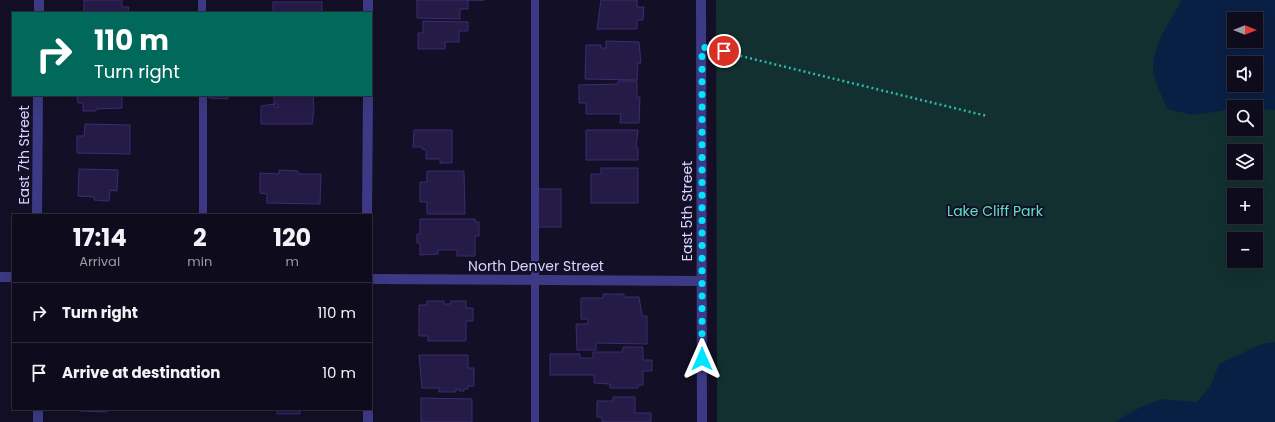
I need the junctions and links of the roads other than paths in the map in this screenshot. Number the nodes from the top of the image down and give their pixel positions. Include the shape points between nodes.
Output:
1 (39, 0) edge
2 (202, 0) edge
3 (368, 0) edge
4 (535, 0) edge
5 (701, 0) edge
6 (39, 12) edge
7 (202, 12) edge
8 (368, 12) edge
9 (38, 96) edge
10 (203, 96) edge
11 (368, 96) edge
12 (37, 214) edge
13 (203, 214) edge
14 (367, 214) edge
15 (0, 277) edge
16 (12, 277) edge
17 (372, 279) edge
18 (536, 280) junction
19 (701, 281) junction
20 (38, 410) edge
21 (368, 410) edge
22 (38, 422) edge
23 (368, 422) edge
24 (535, 422) edge
25 (702, 422) edge

1 - 6 street
2 - 7 lane
3 - 8 street
4 - 18 lane
5 - 19 street, East 5th Street
9 - 12 street, East 7th Street
10 - 13 lane
11 - 14 street
15 - 16 street
17 - 18 street, North Denver Street
18 - 19 street, North Denver Street
18 - 24 lane
19 - 25 street, East 5th Street
20 - 22 street
21 - 23 street

